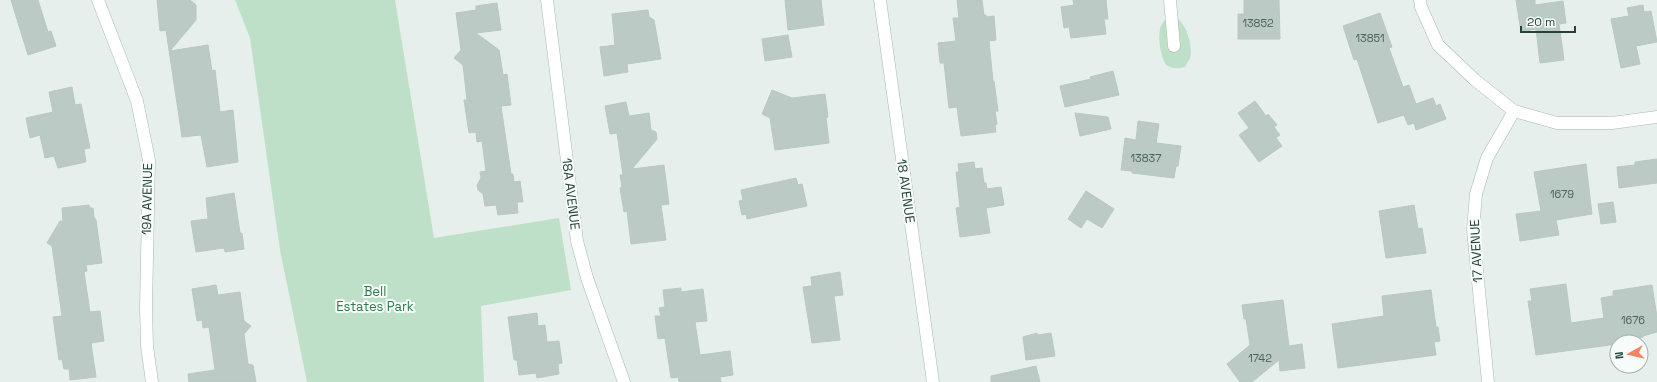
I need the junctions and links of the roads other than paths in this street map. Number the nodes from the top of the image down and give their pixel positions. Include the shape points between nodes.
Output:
1 (98, 0) edge
2 (547, 0) edge
3 (880, 0) edge
4 (1170, 0) edge
5 (1420, 0) edge
6 (1174, 46) dead end
7 (1514, 111) junction
8 (1657, 117) edge
9 (152, 382) edge
10 (624, 382) edge
11 (933, 382) edge
12 (1488, 382) edge

1 - 9 street, 19A AVENUE via 137,101 149,160 146,307 147,346
2 - 10 street, 18A AVENUE via 577,241 587,278
3 - 11 street, 18 AVENUE
4 - 6 street
5 - 7 street via 1438,45 1474,80
7 - 8 street via 1557,123 1612,123
7 - 12 street, 17 AVENUE via 1487,158 1476,194 1472,230

